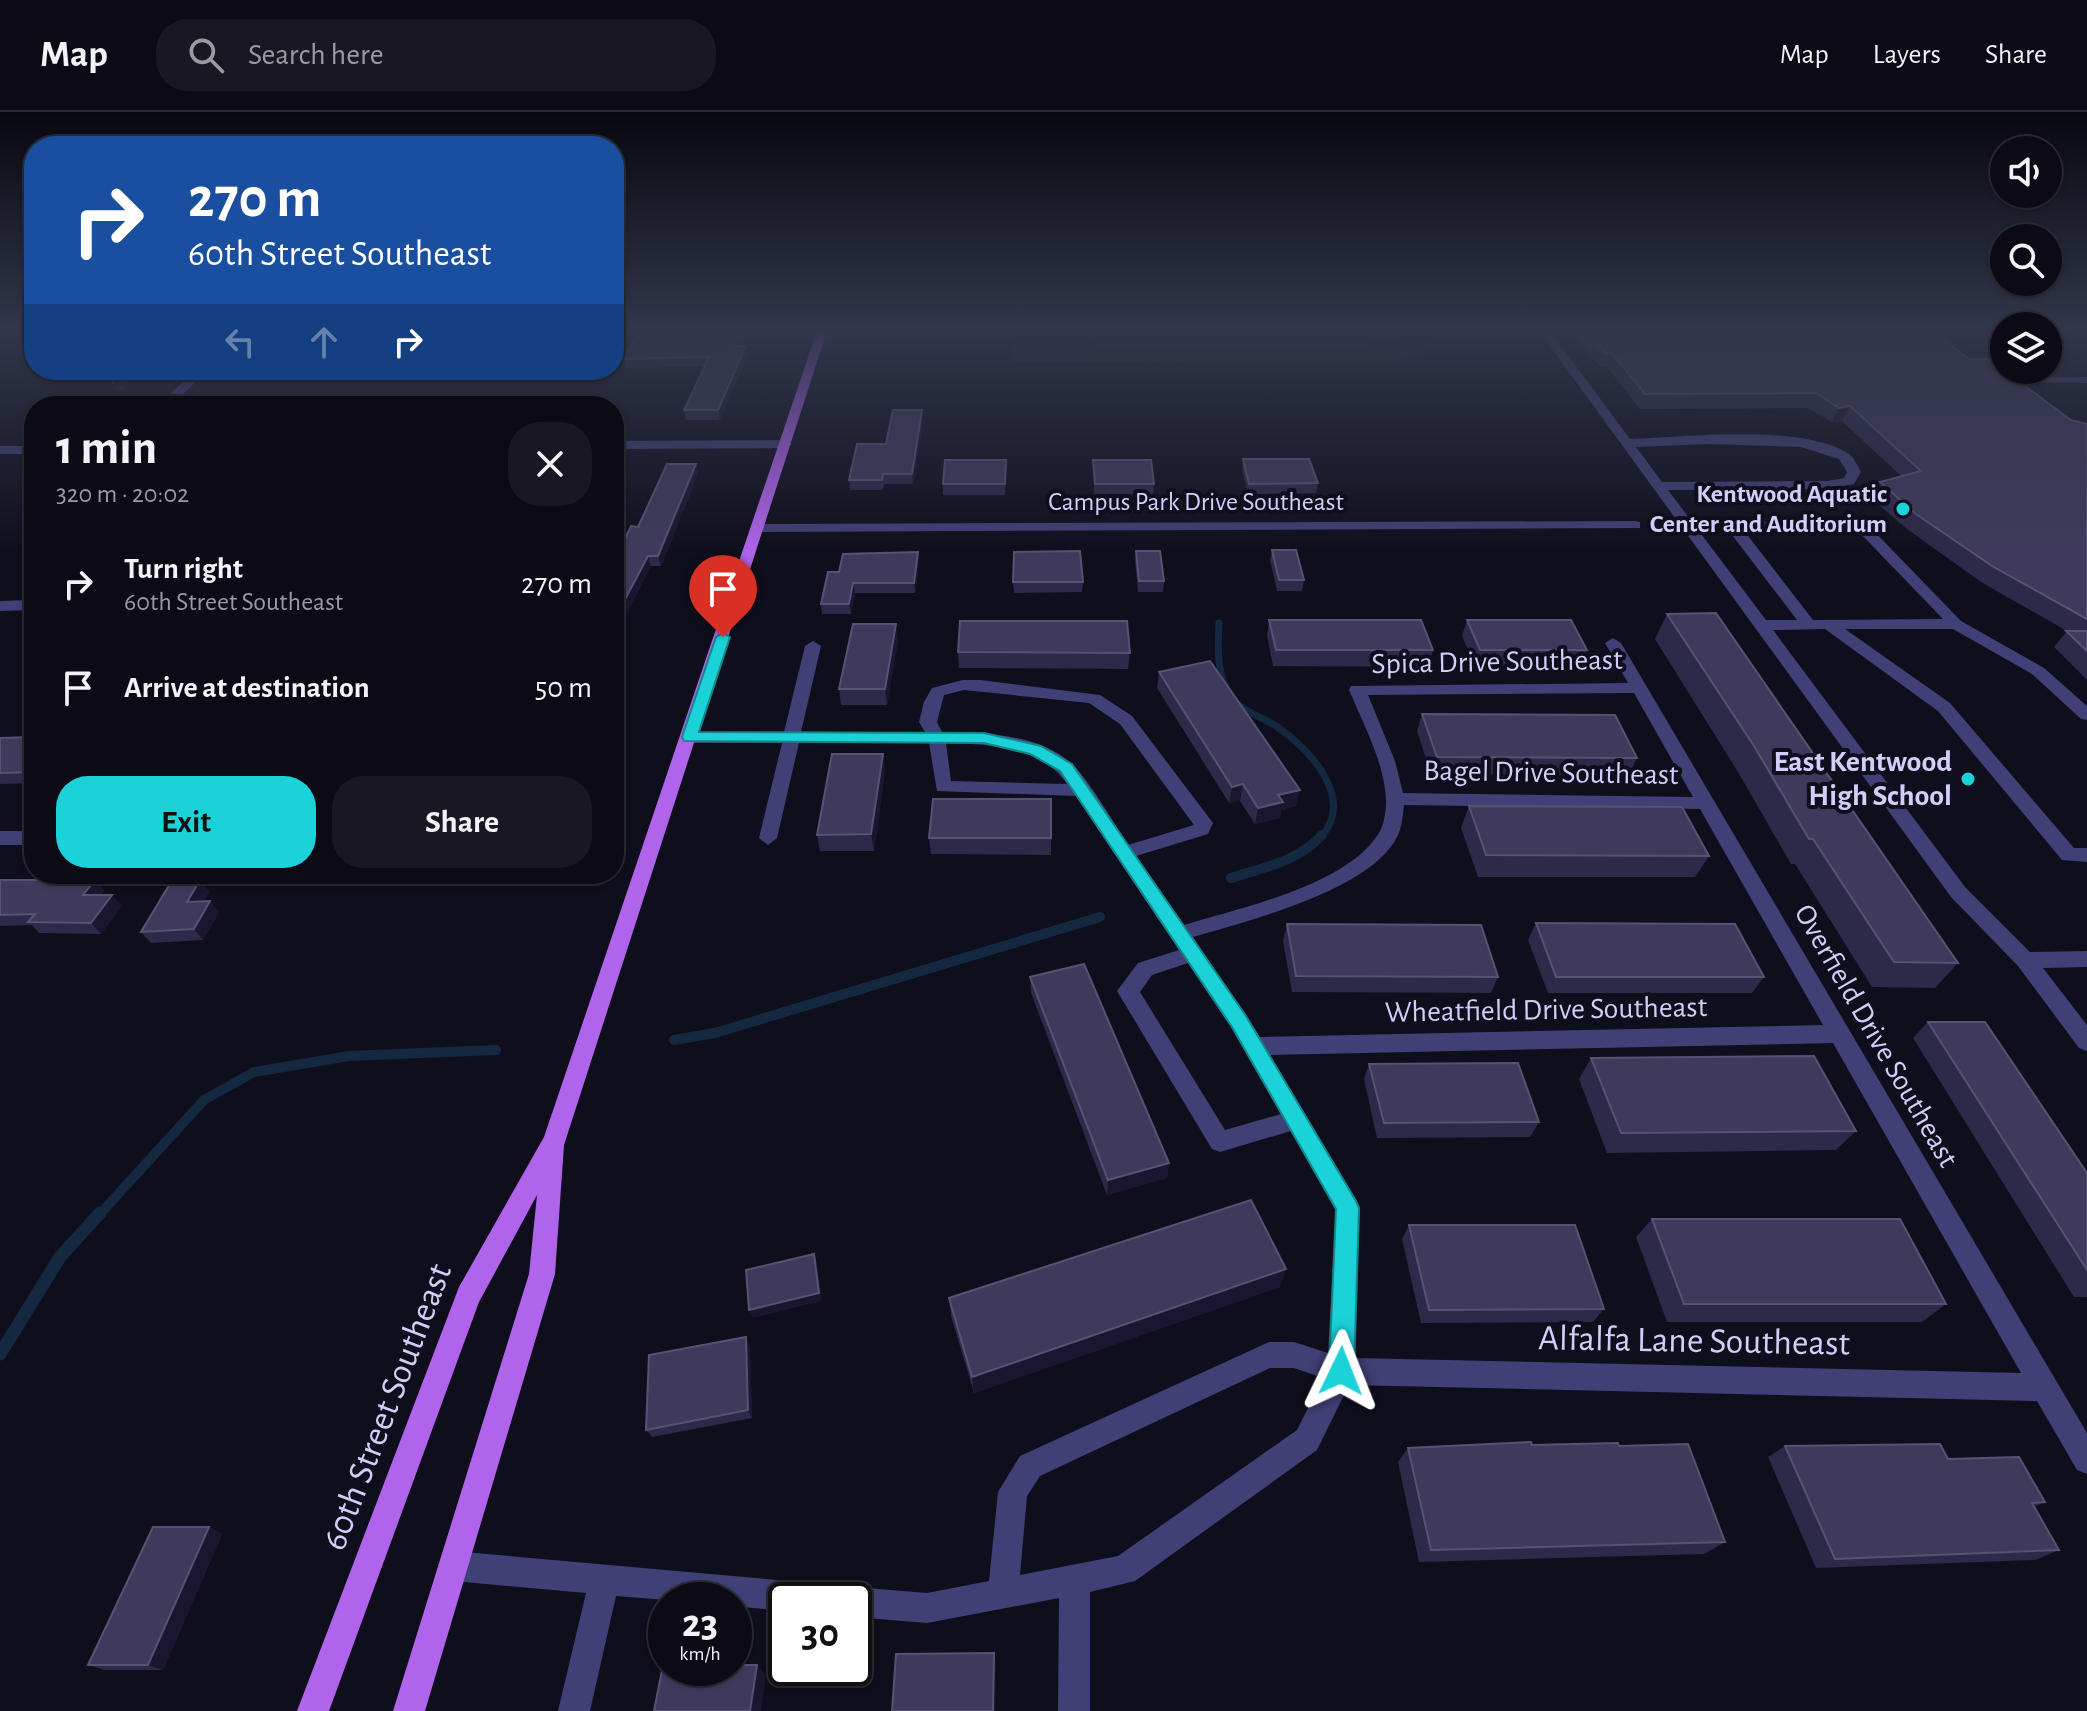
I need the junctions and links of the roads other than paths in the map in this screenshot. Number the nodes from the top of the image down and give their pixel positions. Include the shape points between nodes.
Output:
1 (798, 406) edge
2 (1601, 406) edge
3 (1629, 443) junction
4 (786, 444) junction
5 (624, 445) edge
6 (0, 450) edge
7 (24, 450) edge
8 (1660, 486) junction
9 (1635, 525) dead end
10 (758, 528) junction
11 (24, 605) edge
12 (0, 606) edge
13 (1956, 624) junction
14 (1762, 625) junction
15 (1809, 625) junction
16 (1829, 625) junction
17 (1613, 643) dead end
18 (813, 646) dead end
19 (1639, 688) junction
20 (2087, 715) edge
21 (690, 737) junction
22 (793, 738) junction
23 (937, 738) junction
24 (1081, 790) junction
25 (1396, 799) junction
26 (1706, 803) junction
27 (0, 838) edge
28 (24, 838) edge
29 (768, 838) dead end
30 (1124, 853) junction
31 (2087, 855) edge
32 (1186, 943) junction
33 (2087, 959) edge
34 (2025, 960) junction
35 (1840, 1034) junction
36 (2087, 1042) edge
37 (1253, 1046) junction
38 (1296, 1119) junction
39 (555, 1140) junction
40 (1341, 1371) junction
41 (2045, 1387) junction
42 (2087, 1460) edge
43 (453, 1566) junction
44 (1075, 1579) junction
45 (604, 1580) junction
46 (1003, 1593) junction
47 (768, 1594) edge
48 (872, 1603) edge
49 (313, 1711) edge
50 (409, 1711) edge
51 (574, 1711) edge
52 (1074, 1711) edge

1 - 4 main road, 60th Street Southeast
2 - 3 street
3 - 8 street
3 - 8 street via 1788,442 1846,457 1854,472 1849,481 1828,485
4 - 5 street
4 - 10 main road, 60th Street Southeast
6 - 7 street
8 - 14 street
9 - 10 street, Campus Park Drive Southeast
10 - 21 main road, 60th Street Southeast
11 - 12 street
13 - 15 street via 1863,528 1731,524
13 - 16 street
13 - 20 street via 2038,671
14 - 15 street
14 - 34 street via 1958,892
15 - 16 street
16 - 31 street via 1931,695 2069,855
17 - 19 street, Overfield Drive Southeast
18 - 22 street
19 - 25 street, Spica Drive Southeast via 1357,690
19 - 26 street, Overfield Drive Southeast
21 - 22 street
21 - 39 main road, 60th Street Southeast
22 - 23 street
22 - 29 street
23 - 24 street via 984,738 1035,750 1066,768
23 - 24 street via 943,787
23 - 30 street via 928,722 932,702 945,688 963,685 1076,695 1117,711 1204,823 1201,829
24 - 30 street
25 - 26 street, Bagel Drive Southeast
25 - 32 street via 1387,837 1354,870
26 - 35 street, Overfield Drive Southeast
27 - 28 street
30 - 32 street
32 - 37 street
32 - 38 street via 1145,969 1128,991 1220,1142
33 - 34 street
34 - 36 street
35 - 37 street, Wheatfield Drive Southeast
35 - 41 street, Overfield Drive Southeast
37 - 38 street
38 - 40 street via 1348,1208
39 - 43 main road, 60th Street Southeast via 542,1274
39 - 49 main road, 60th Street Southeast via 468,1296
40 - 41 street, Alfalfa Lane Southeast
40 - 44 street via 1307,1440 1124,1570
40 - 46 street, Alfalfa Lane Southeast via 1294,1355 1269,1355 1030,1466 1013,1492
41 - 42 street, Overfield Drive Southeast
43 - 45 street
43 - 50 main road, 60th Street Southeast
44 - 46 street
44 - 52 street
45 - 47 street
45 - 51 street
46 - 48 street via 927,1608

